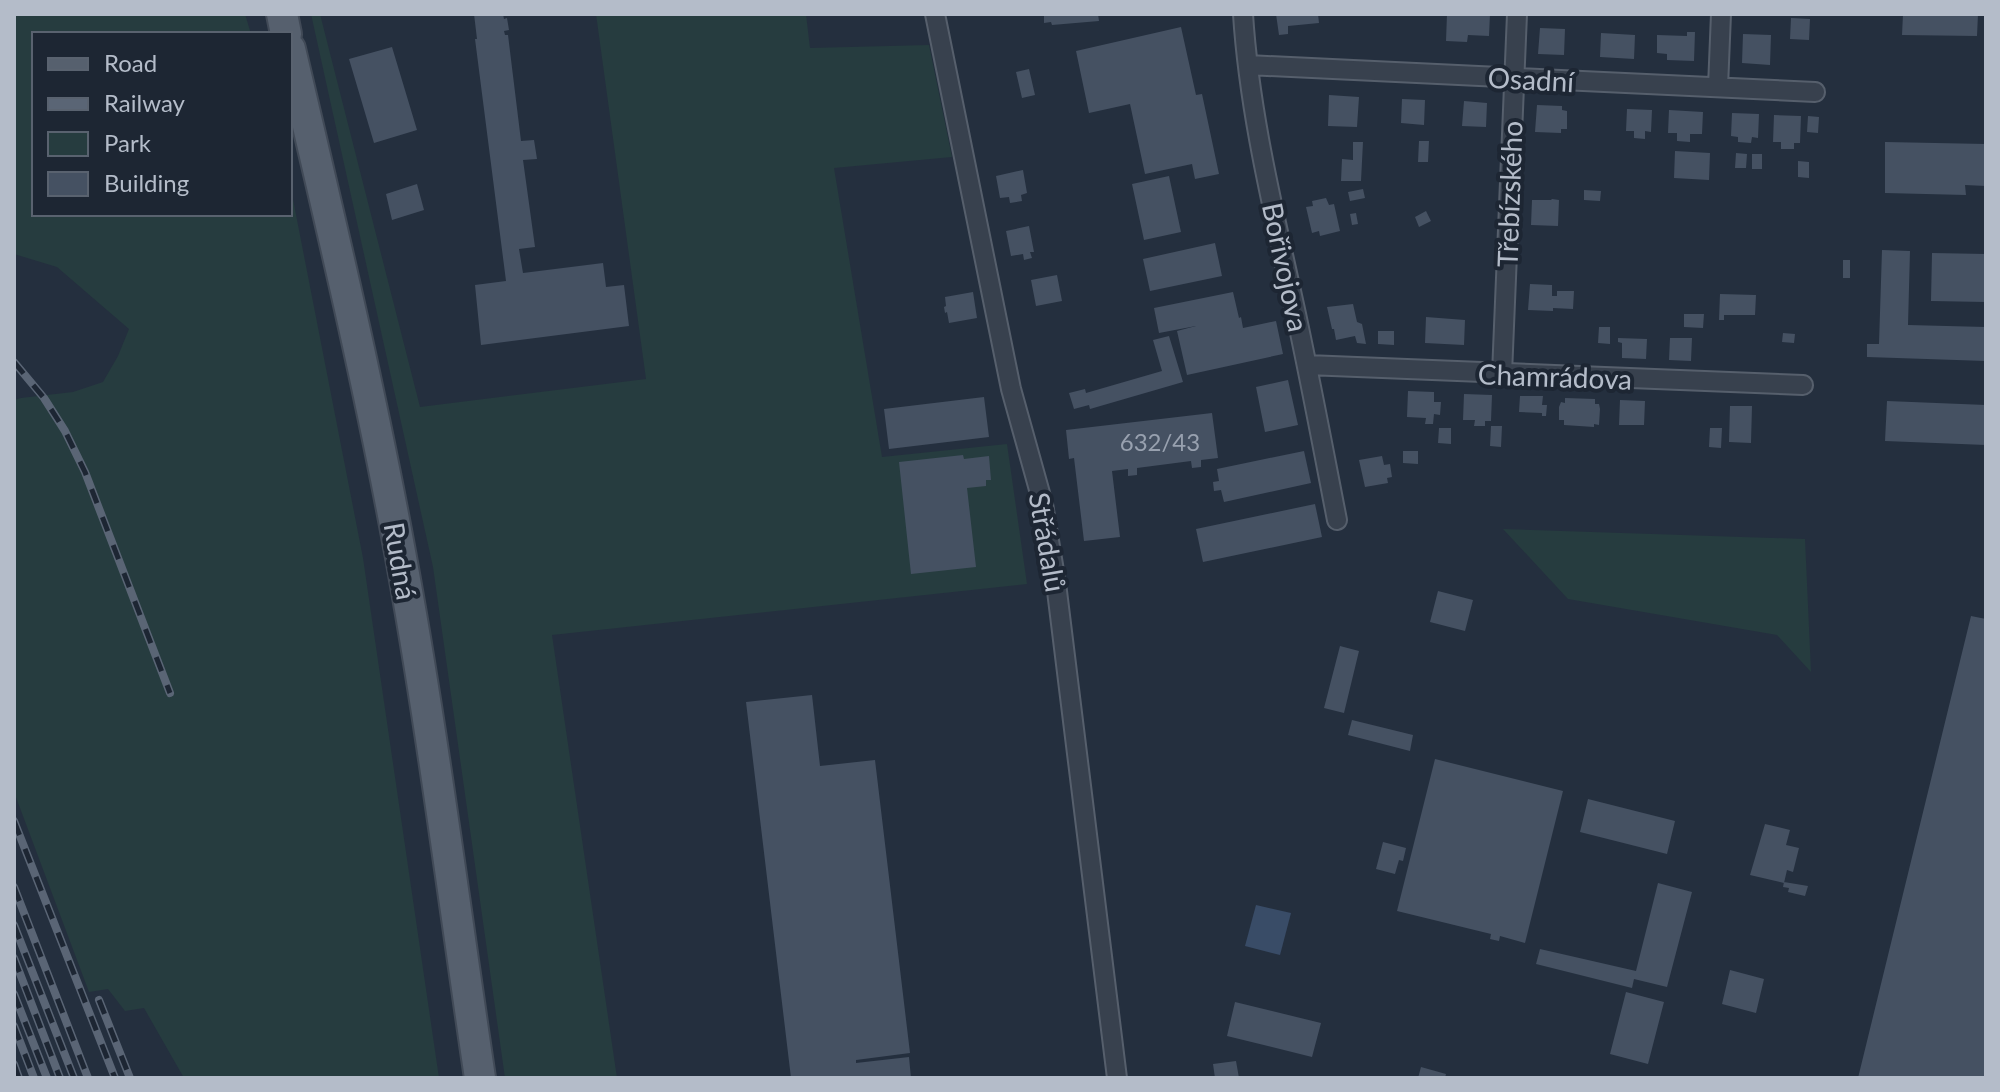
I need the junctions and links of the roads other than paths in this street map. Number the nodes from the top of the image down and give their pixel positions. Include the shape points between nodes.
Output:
1 (935, 14) edge
2 (1243, 14) edge
3 (1517, 14) edge
4 (1721, 14) edge
5 (292, 58) edge
6 (1248, 65) junction
7 (1514, 78) junction
8 (1718, 87) junction
9 (1815, 92) dead end
10 (1307, 365) junction
11 (1502, 374) junction
12 (1803, 385) dead end
13 (1337, 520) dead end
14 (480, 1078) edge
15 (1117, 1078) edge

1 - 15 street, Střádalů via 1011,389 1043,504 1054,567
2 - 6 street, Bořivojova
3 - 7 street, Třebízského
4 - 8 street
5 - 14 main road, Rudná via 400,553
6 - 7 street, Osadní
6 - 10 street, Bořivojova via 1263,163
7 - 8 street, Osadní
7 - 11 street, Třebízského
8 - 9 street, Osadní
10 - 11 street, Chamrádova
10 - 13 street, Bořivojova
11 - 12 street, Chamrádova

